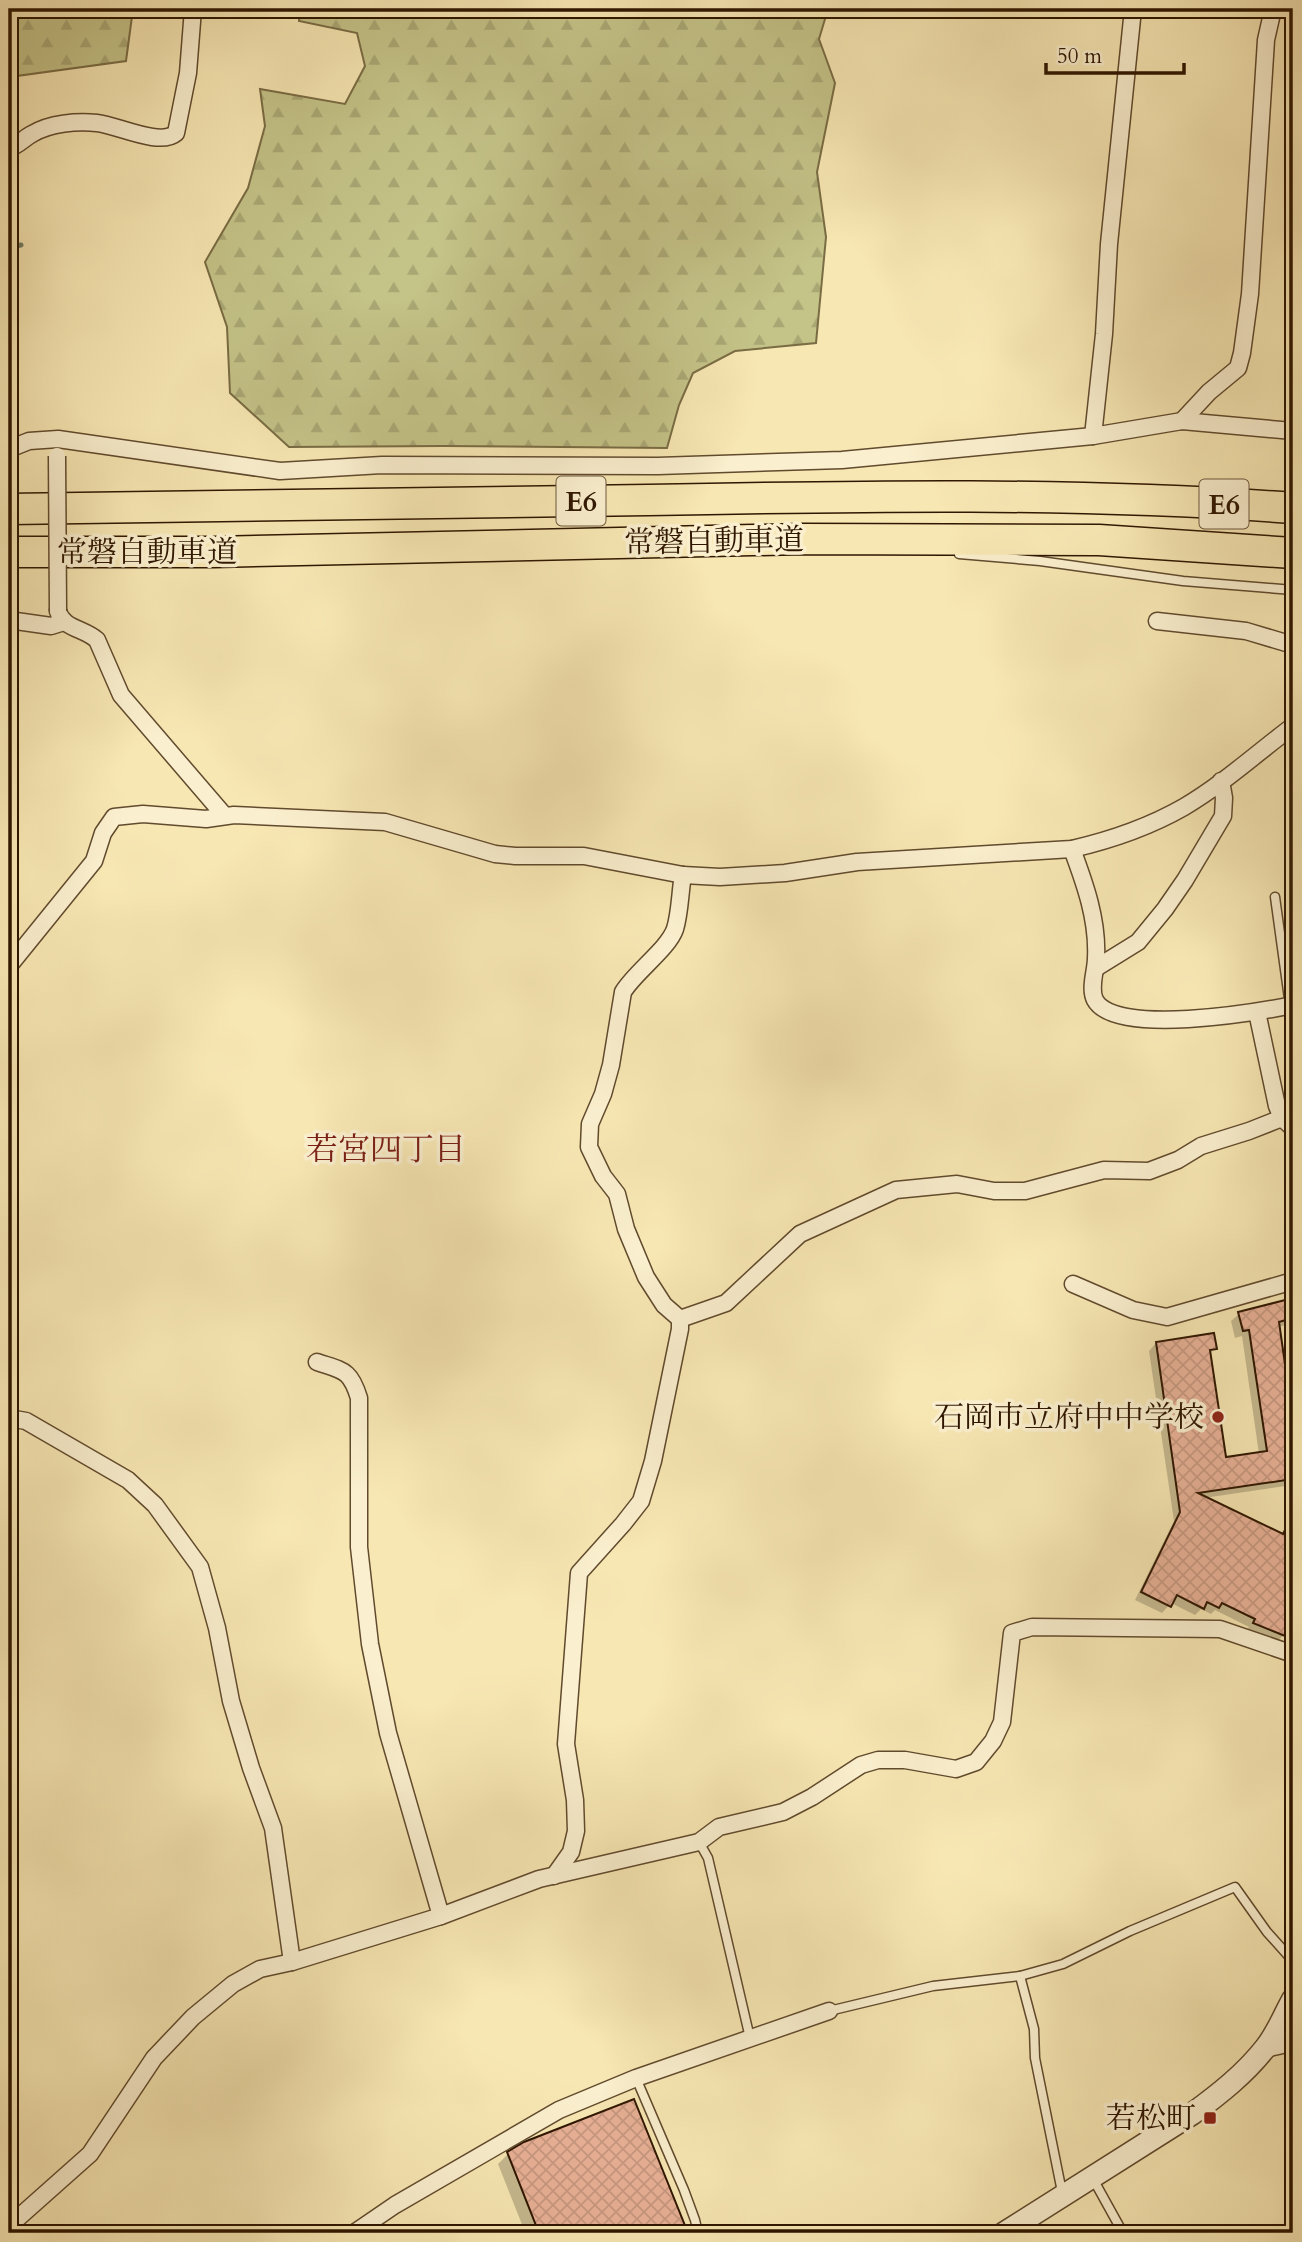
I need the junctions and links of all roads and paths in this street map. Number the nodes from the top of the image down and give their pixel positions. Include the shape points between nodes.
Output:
1 (193, 9) edge
2 (1133, 9) edge
3 (1273, 9) edge
4 (9, 148) edge
5 (1182, 421) junction
6 (1293, 431) edge
7 (1093, 436) junction
8 (58, 439) junction
9 (9, 449) edge
10 (1293, 498) edge
11 (1154, 500) junction
12 (1293, 508) edge
13 (9, 509) edge
14 (802, 539) junction
15 (913, 550) dead end
16 (9, 552) edge
17 (953, 553) dead end
18 (1293, 553) edge
19 (1293, 590) edge
20 (61, 617) junction
21 (9, 620) edge
22 (1157, 621) dead end
23 (1293, 645) edge
24 (1293, 726) edge
25 (1221, 781) junction
26 (224, 815) junction
27 (1072, 849) junction
28 (682, 875) junction
29 (1275, 897) dead end
30 (9, 966) edge
31 (1096, 968) junction
32 (1292, 1005) edge
33 (1256, 1012) junction
34 (1288, 1123) edge
35 (1293, 1281) edge
36 (1073, 1284) dead end
37 (680, 1319) junction
38 (317, 1362) dead end
39 (9, 1418) edge
40 (1293, 1654) edge
41 (699, 1842) junction
42 (554, 1876) junction
43 (441, 1916) junction
44 (1293, 1961) edge
45 (292, 1962) junction
46 (1020, 1976) junction
47 (1293, 1999) edge
48 (829, 2011) joint
49 (750, 2038) junction
50 (1293, 2040) edge
51 (1267, 2046) junction
52 (636, 2078) junction
53 (1093, 2177) junction
54 (1063, 2196) junction
55 (9, 2226) edge
56 (354, 2233) edge
57 (698, 2233) edge
58 (1004, 2233) edge
59 (1123, 2233) edge

1 - 4 street via 188,73 176,133 152,137 83,121 34,132
2 - 7 street
3 - 5 street via 1266,40 1242,353 1238,368
5 - 6 street
5 - 7 street
7 - 8 street via 842,460 658,466 382,465 280,471
8 - 9 street via 29,441
8 - 20 street, bridge
10 - 11 lane
11 - 12 highway, 常磐自動車道 / E6
11 - 13 highway, 常磐自動車道 / E6 via 802,497
14 - 15 lane
14 - 16 highway, 常磐自動車道 / E6
14 - 18 highway, 常磐自動車道 / E6 via 1099,540
17 - 19 lane
20 - 21 street via 51,626
20 - 26 street via 97,640 121,695
22 - 23 street via 1246,631
24 - 25 street
25 - 27 street via 1184,807 1127,834
25 - 31 street via 1223,816 1185,880 1138,942
26 - 28 street via 384,822 495,854 584,856
26 - 30 street via 206,819 143,814 114,817 93,861
27 - 28 street via 857,862 753,876
27 - 31 street via 1091,907
28 - 37 street via 675,930 623,992 611,1065 588,1136 594,1160 617,1194 646,1277 664,1305
29 - 32 lane
31 - 33 street via 1096,1001 1131,1019
32 - 33 street
33 - 34 street via 1277,1106
34 - 37 street via 1201,1146 1149,1171 1104,1170 1025,1191 957,1184 896,1189 800,1234 726,1303
35 - 36 street via 1167,1317 1133,1310
37 - 42 street via 653,1461 641,1500 579,1573 566,1744 576,1831 571,1852
38 - 43 street via 346,1372 359,1398 359,1547 370,1644 388,1732
39 - 45 street via 26,1421 128,1480 155,1505 200,1567 231,1701 273,1828
40 - 41 street via 1220,1629 1021,1629 1012,1633 1002,1722 976,1762 956,1769 905,1760 860,1765 783,1812 719,1827
41 - 42 street
41 - 49 lane via 708,1858
42 - 43 street
43 - 45 street
44 - 46 lane via 1235,1887 1063,1964
45 - 55 street via 260,1969 242,1979 193,2017 154,2058 90,2154
46 - 48 lane via 933,1986
46 - 54 lane via 1034,2029 1035,2058
47 - 51 street
48 - 49 street
49 - 52 street
50 - 51 street
51 - 53 street via 1217,2096
52 - 56 street via 559,2110 395,2204
52 - 57 lane
53 - 54 street
53 - 59 lane
54 - 58 street

